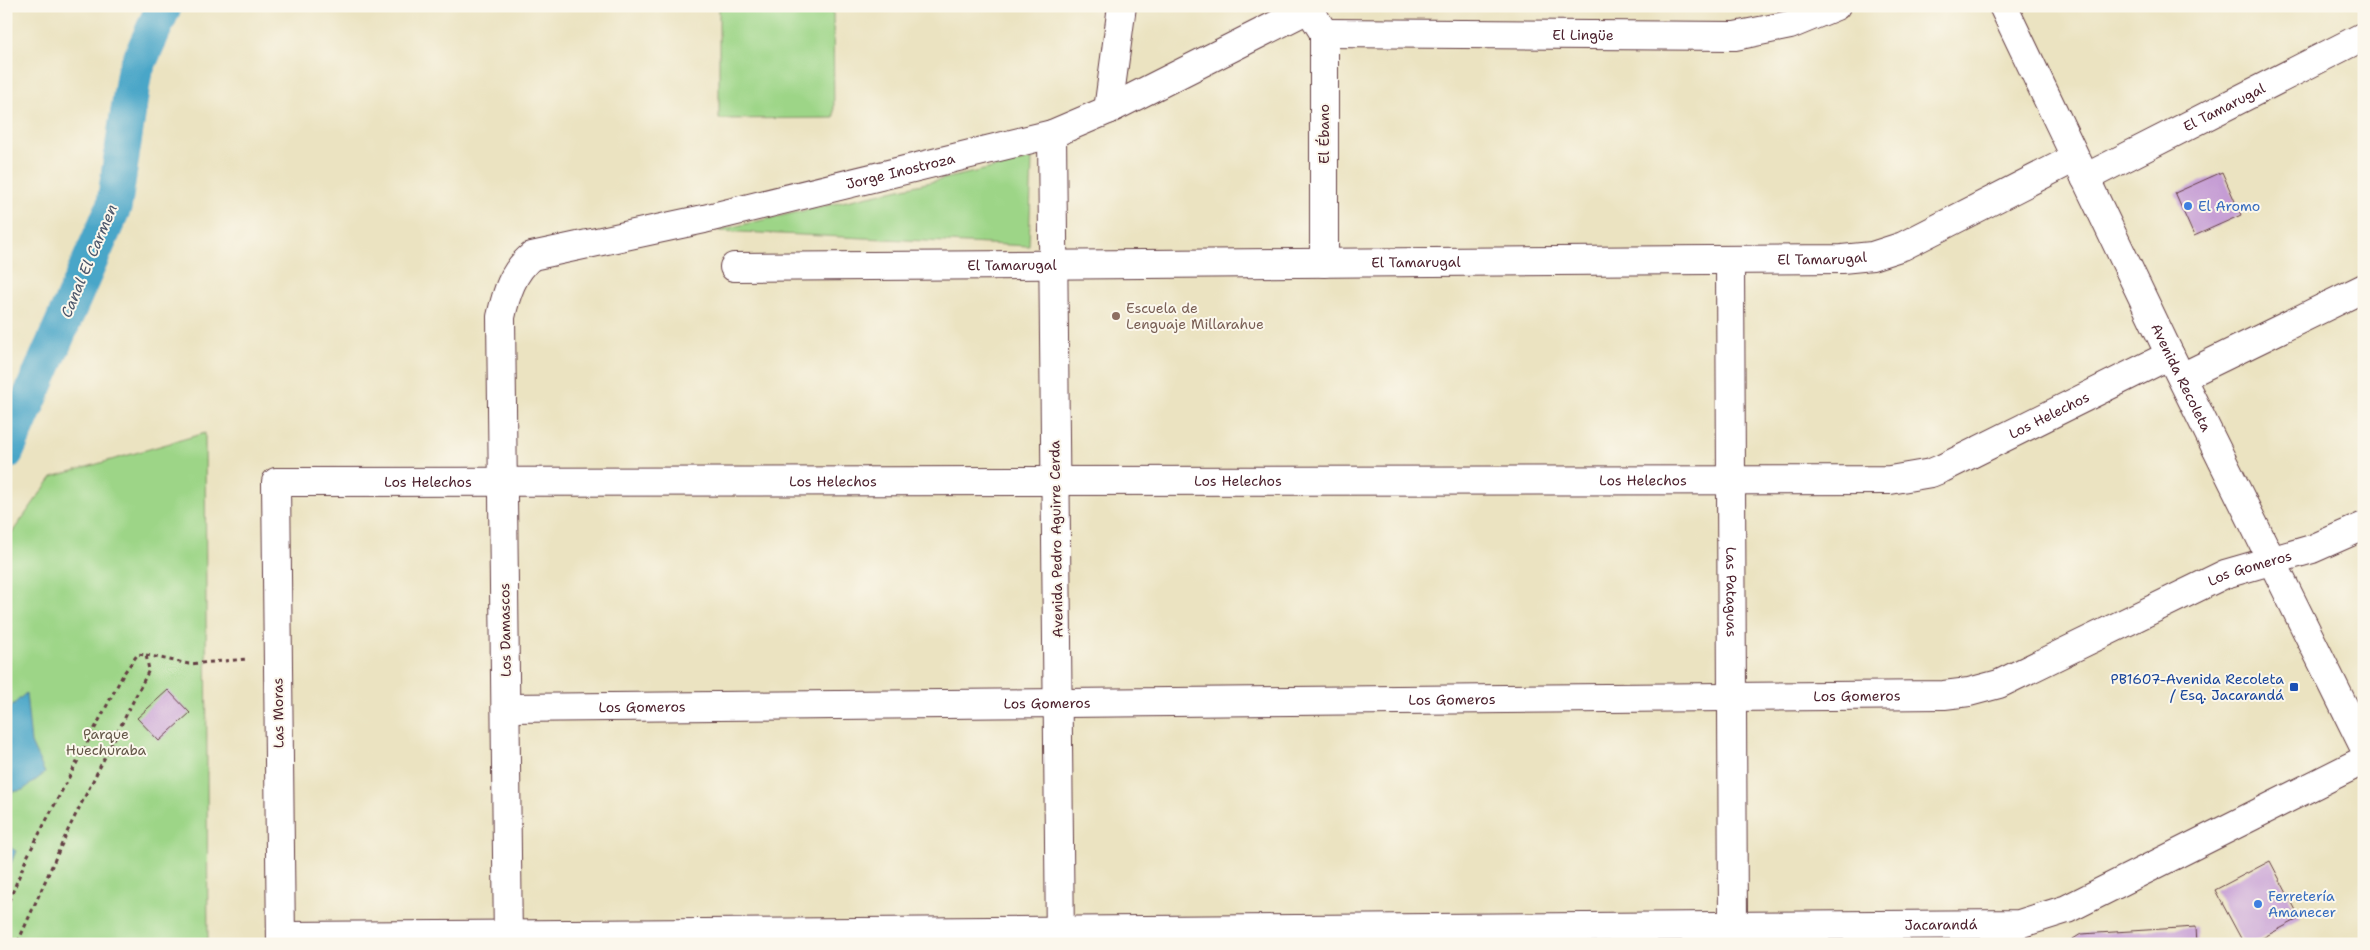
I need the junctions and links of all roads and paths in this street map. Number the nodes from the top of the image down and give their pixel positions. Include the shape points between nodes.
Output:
1 (1122, 6) edge
2 (1836, 6) edge
3 (2003, 6) edge
4 (1311, 7) edge
5 (1324, 33) junction
6 (2364, 36) edge
7 (1108, 110) junction
8 (1052, 134) junction
9 (2080, 168) junction
10 (1730, 260) junction
11 (1324, 263) junction
12 (1053, 265) junction
13 (734, 267) dead end
14 (2364, 288) edge
15 (501, 317) joint
16 (2176, 366) junction
17 (1731, 480) junction
18 (1055, 481) junction
19 (276, 482) joint
20 (503, 482) junction
21 (2364, 526) edge
22 (2272, 561) junction
23 (146, 655) junction
24 (277, 656) junction
25 (1732, 697) junction
26 (1057, 702) junction
27 (506, 708) junction
28 (2364, 747) edge
29 (2364, 760) edge
30 (6, 908) edge
31 (1734, 926) junction
32 (2019, 934) edge
33 (1510, 936) edge
34 (1060, 937) edge
35 (508, 939) edge
36 (281, 940) edge
37 (18, 944) edge

1 - 7 street
2 - 5 street, El Lingüe via 1790,25 1735,36
3 - 9 street, Avenida Recoleta
4 - 5 street
4 - 7 street, Jorge Inostroza
5 - 11 street, El Ébano
6 - 9 street, El Tamarugal
7 - 8 street, Jorge Inostroza
8 - 12 street, Avenida Pedro Aguirre Cerda
8 - 15 street, Jorge Inostroza via 704,219 532,256 511,283
9 - 10 street, El Tamarugal via 1903,246 1872,256 1842,260
9 - 16 street, Avenida Recoleta
10 - 11 street, El Tamarugal
10 - 17 street, Las Pataguas
11 - 12 street, El Tamarugal
12 - 13 street, El Tamarugal
12 - 18 street, Avenida Pedro Aguirre Cerda
14 - 16 street, Los Helechos
15 - 20 street, Los Damascos
16 - 17 street, Los Helechos via 1931,473 1890,480
16 - 22 street, Avenida Recoleta
17 - 18 street, Los Helechos
17 - 25 street, Las Pataguas
18 - 20 street, Los Helechos
18 - 26 street, Avenida Pedro Aguirre Cerda
19 - 20 street, Los Helechos
19 - 24 street, Las Moras
20 - 27 street, Los Damascos
21 - 22 street, Los Gomeros via 2312,549
22 - 25 street, Los Gomeros via 2225,574 1999,684 1969,692
22 - 28 street, Avenida Recoleta
23 - 24 path via 189,664
23 - 30 path via 138,654 124,673 27,857
23 - 37 path via 148,670 70,828
24 - 36 street, Las Moras
25 - 26 street, Los Gomeros
25 - 31 street, Las Pataguas
26 - 27 street, Los Gomeros
26 - 34 street, Avenida Pedro Aguirre Cerda
27 - 35 street, Los Damascos
29 - 32 street, Jacarandá
31 - 32 street, Jacarandá
31 - 33 street, Jacarandá
33 - 34 street, Jacarandá
34 - 35 street, Jacarandá
35 - 36 street, Jacarandá

